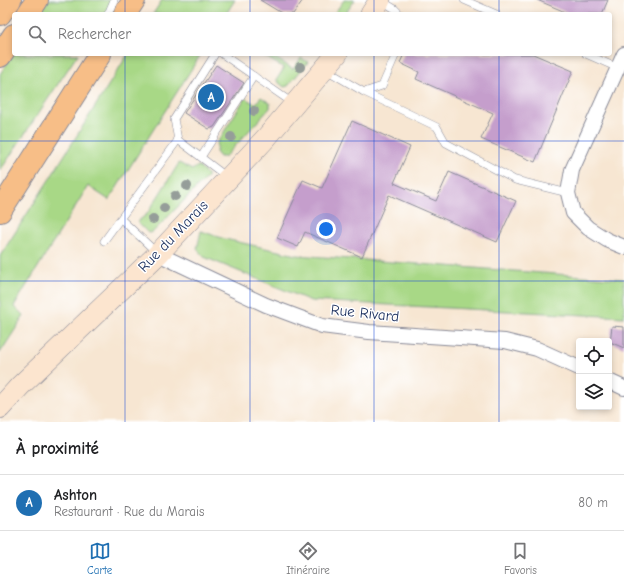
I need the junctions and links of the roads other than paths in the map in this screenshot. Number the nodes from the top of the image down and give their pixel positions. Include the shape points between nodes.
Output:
1 (10, 0) edge
2 (37, 0) edge
3 (114, 0) edge
4 (134, 0) edge
5 (380, 0) edge
6 (464, 0) edge
7 (29, 12) edge
8 (109, 12) edge
9 (126, 12) edge
10 (372, 12) edge
11 (398, 12) edge
12 (491, 12) edge
13 (0, 14) edge
14 (12, 38) edge
15 (0, 56) edge
16 (92, 56) edge
17 (99, 56) edge
18 (214, 56) edge
19 (225, 56) edge
20 (395, 56) edge
21 (598, 56) edge
22 (622, 60) edge
23 (331, 61) edge
24 (254, 76) junction
25 (82, 83) junction
26 (364, 92) junction
27 (294, 104) junction
28 (178, 140) junction
29 (201, 157) junction
30 (229, 178) junction
31 (568, 192) junction
32 (0, 211) edge
33 (121, 218) junction
34 (104, 241) dead end
35 (624, 247) edge
36 (158, 254) junction
37 (576, 367) edge
38 (612, 382) edge
39 (624, 388) edge
40 (0, 408) edge

1 - 13 highway
2 - 7 highway
3 - 8 lane
4 - 9 highway
5 - 10 street
5 - 11 lane
6 - 12 lane
14 - 15 highway
16 - 25 lane
17 - 25 highway
18 - 28 lane via 174,119
19 - 24 lane
20 - 26 lane via 382,86
21 - 22 lane
22 - 31 street via 572,170
23 - 26 lane
23 - 27 street, Rue du Marais
24 - 27 lane
24 - 29 lane
25 - 32 highway
26 - 31 lane via 437,127 446,143 515,180
27 - 30 street, Rue du Marais
28 - 29 lane
28 - 33 lane
29 - 30 lane
30 - 36 street, Rue du Marais
31 - 35 street via 573,213 588,228
33 - 34 lane
33 - 36 lane
36 - 37 street, Rue Rivard via 266,305 322,326 369,332 505,341 537,349
36 - 40 street, Rue du Marais
38 - 39 street

